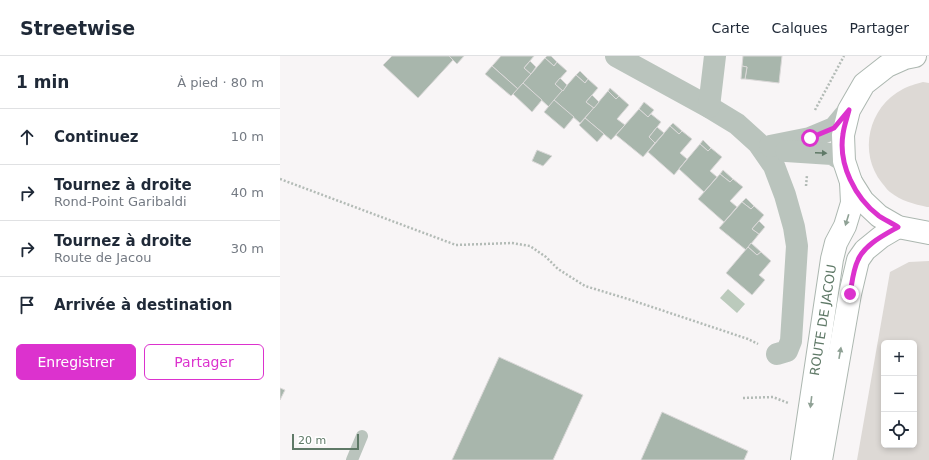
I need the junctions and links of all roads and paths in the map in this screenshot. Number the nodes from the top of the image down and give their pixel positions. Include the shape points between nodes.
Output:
1 (616, 56) edge
2 (716, 56) edge
3 (844, 56) edge
4 (915, 56) edge
5 (890, 61) edge
6 (709, 107) junction
7 (849, 110) junction
8 (813, 114) dead end
9 (764, 145) junction
10 (844, 161) junction
11 (280, 179) edge
12 (851, 182) junction
13 (898, 227) junction
14 (929, 233) edge
15 (777, 354) joint
16 (743, 398) dead end
17 (790, 404) dead end
18 (362, 436) dead end
19 (352, 460) edge
20 (802, 460) edge
21 (821, 460) edge

1 - 6 street
2 - 6 street
3 - 8 path
4 - 5 main road
5 - 7 main road via 864,84
6 - 9 street
7 - 9 street via 834,128 810,138
7 - 10 main road via 843,135
9 -> 10 street via 780,151 832,154
9 - 15 street via 785,195 797,246 791,341 787,351
10 - 12 main road
11 - 15 path via 456,245 512,243 530,246 558,269 585,286 748,339
12 - 13 main road via 863,200 879,216
12 -> 20 main road, ROUTE DE JACOU via 852,203 832,259
13 - 14 main road
21 -> 13 main road, ROUTE DE JACOU via 858,260 865,250
16 - 17 path via 773,397
18 - 19 lane

